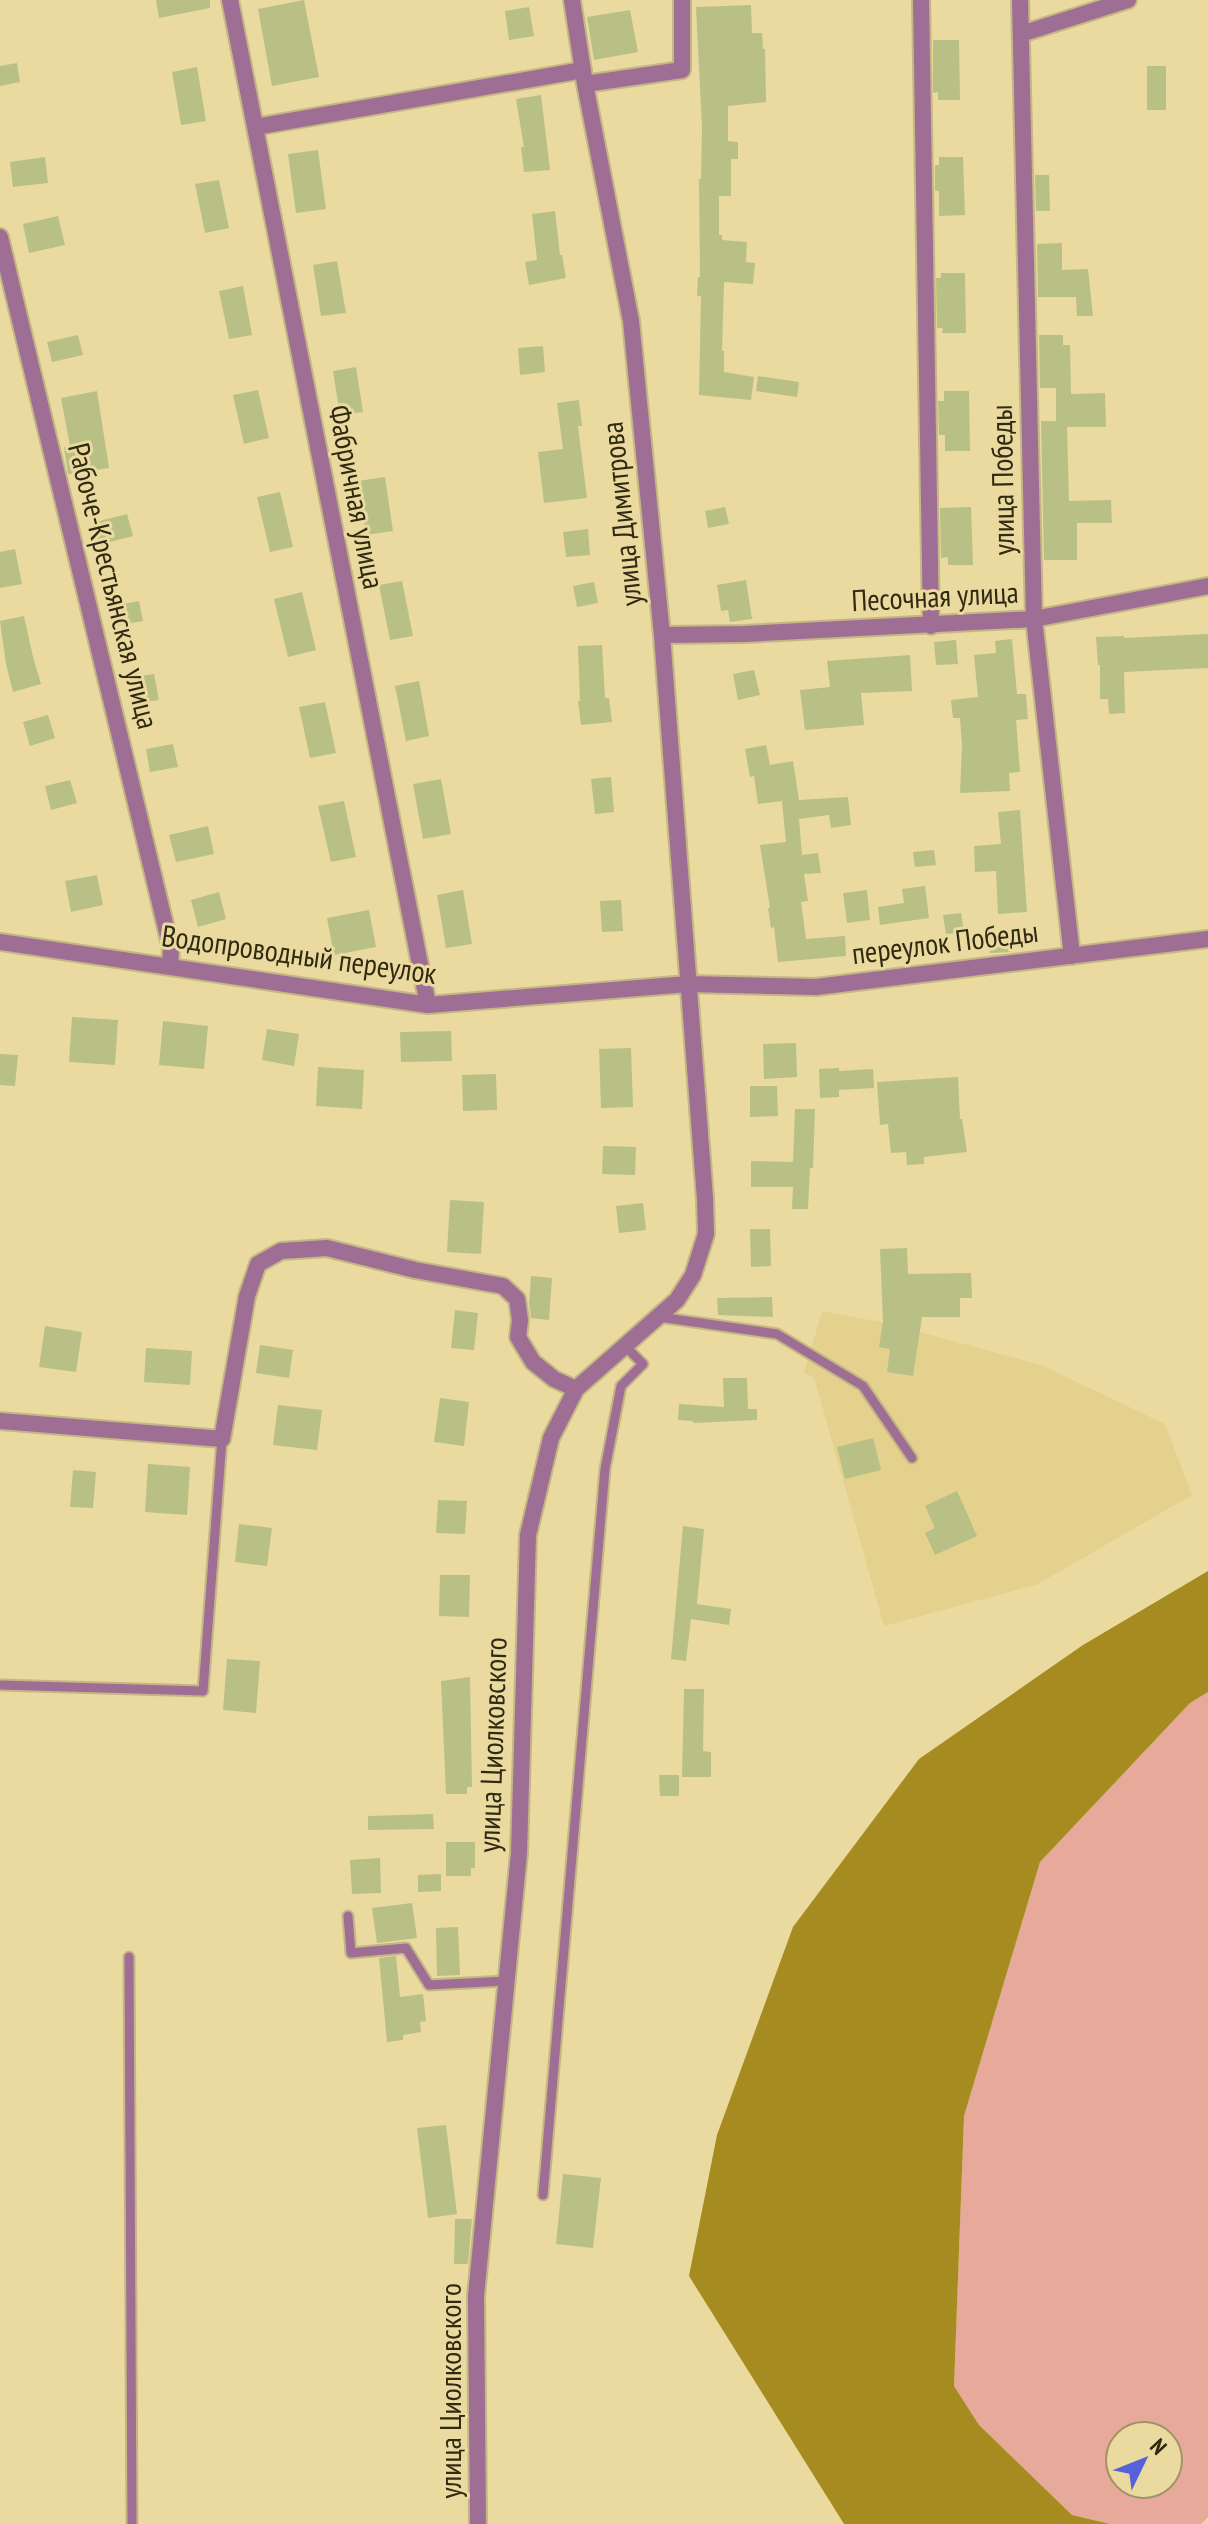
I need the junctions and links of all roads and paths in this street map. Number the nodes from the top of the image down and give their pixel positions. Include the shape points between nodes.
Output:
1 (230, 0) edge
2 (572, 0) edge
3 (682, 0) edge
4 (921, 0) edge
5 (1020, 0) edge
6 (1128, 0) edge
7 (1021, 34) junction
8 (584, 77) junction
9 (255, 127) junction
10 (0, 237) edge
11 (1208, 586) edge
12 (1034, 619) junction
13 (931, 626) junction
14 (662, 635) junction
15 (1208, 939) edge
16 (0, 942) edge
17 (1072, 956) junction
18 (170, 967) junction
19 (688, 984) junction
20 (428, 1005) junction
21 (691, 1027) joint
22 (659, 1317) junction
23 (625, 1346) junction
24 (576, 1389) junction
25 (0, 1421) edge
26 (222, 1439) junction
27 (912, 1458) dead end
28 (0, 1685) edge
29 (348, 1916) dead end
30 (129, 1957) dead end
31 (506, 1981) junction
32 (543, 2195) dead end
33 (132, 2524) edge
34 (478, 2524) edge

1 - 9 street, Фабричная улица
2 - 8 street, улица Димитрова
3 - 8 street via 682,70
4 - 13 street
5 - 7 street, улица Победы
6 - 7 street
7 - 12 street, улица Победы
8 - 9 street
8 - 14 street, улица Димитрова via 631,321
9 - 20 street, Фабричная улица
10 - 18 street, Рабоче-Крестьянская улица via 171,949
11 - 12 street, Песочная улица
12 - 13 street, Песочная улица
12 - 17 street, улица Победы
13 - 14 street, Песочная улица
14 - 19 street, улица Димитрова
15 - 17 street, переулок Победы
16 - 18 street, Водопроводный переулок
17 - 19 street, переулок Победы via 816,987
18 - 20 street, Водопроводный переулок
19 - 20 street, Водопроводный переулок
19 - 21 street, улица Димитрова
21 - 22 street, улица Циолковского via 706,1234 693,1275
22 - 23 street, улица Циолковского
22 - 27 lane via 777,1334 863,1386
23 - 24 street, улица Циолковского
23 - 32 lane via 643,1364 621,1386 605,1469
24 - 26 street via 533,1362 518,1337 517,1299 503,1286 327,1248 281,1251 258,1264 247,1296
24 - 31 street, улица Циолковского via 551,1438 528,1535 519,1853
25 - 26 street
26 - 28 lane via 203,1691
29 - 31 lane via 351,1953 406,1948 429,1985
30 - 33 lane
31 - 34 street, улица Циолковского via 476,2296

